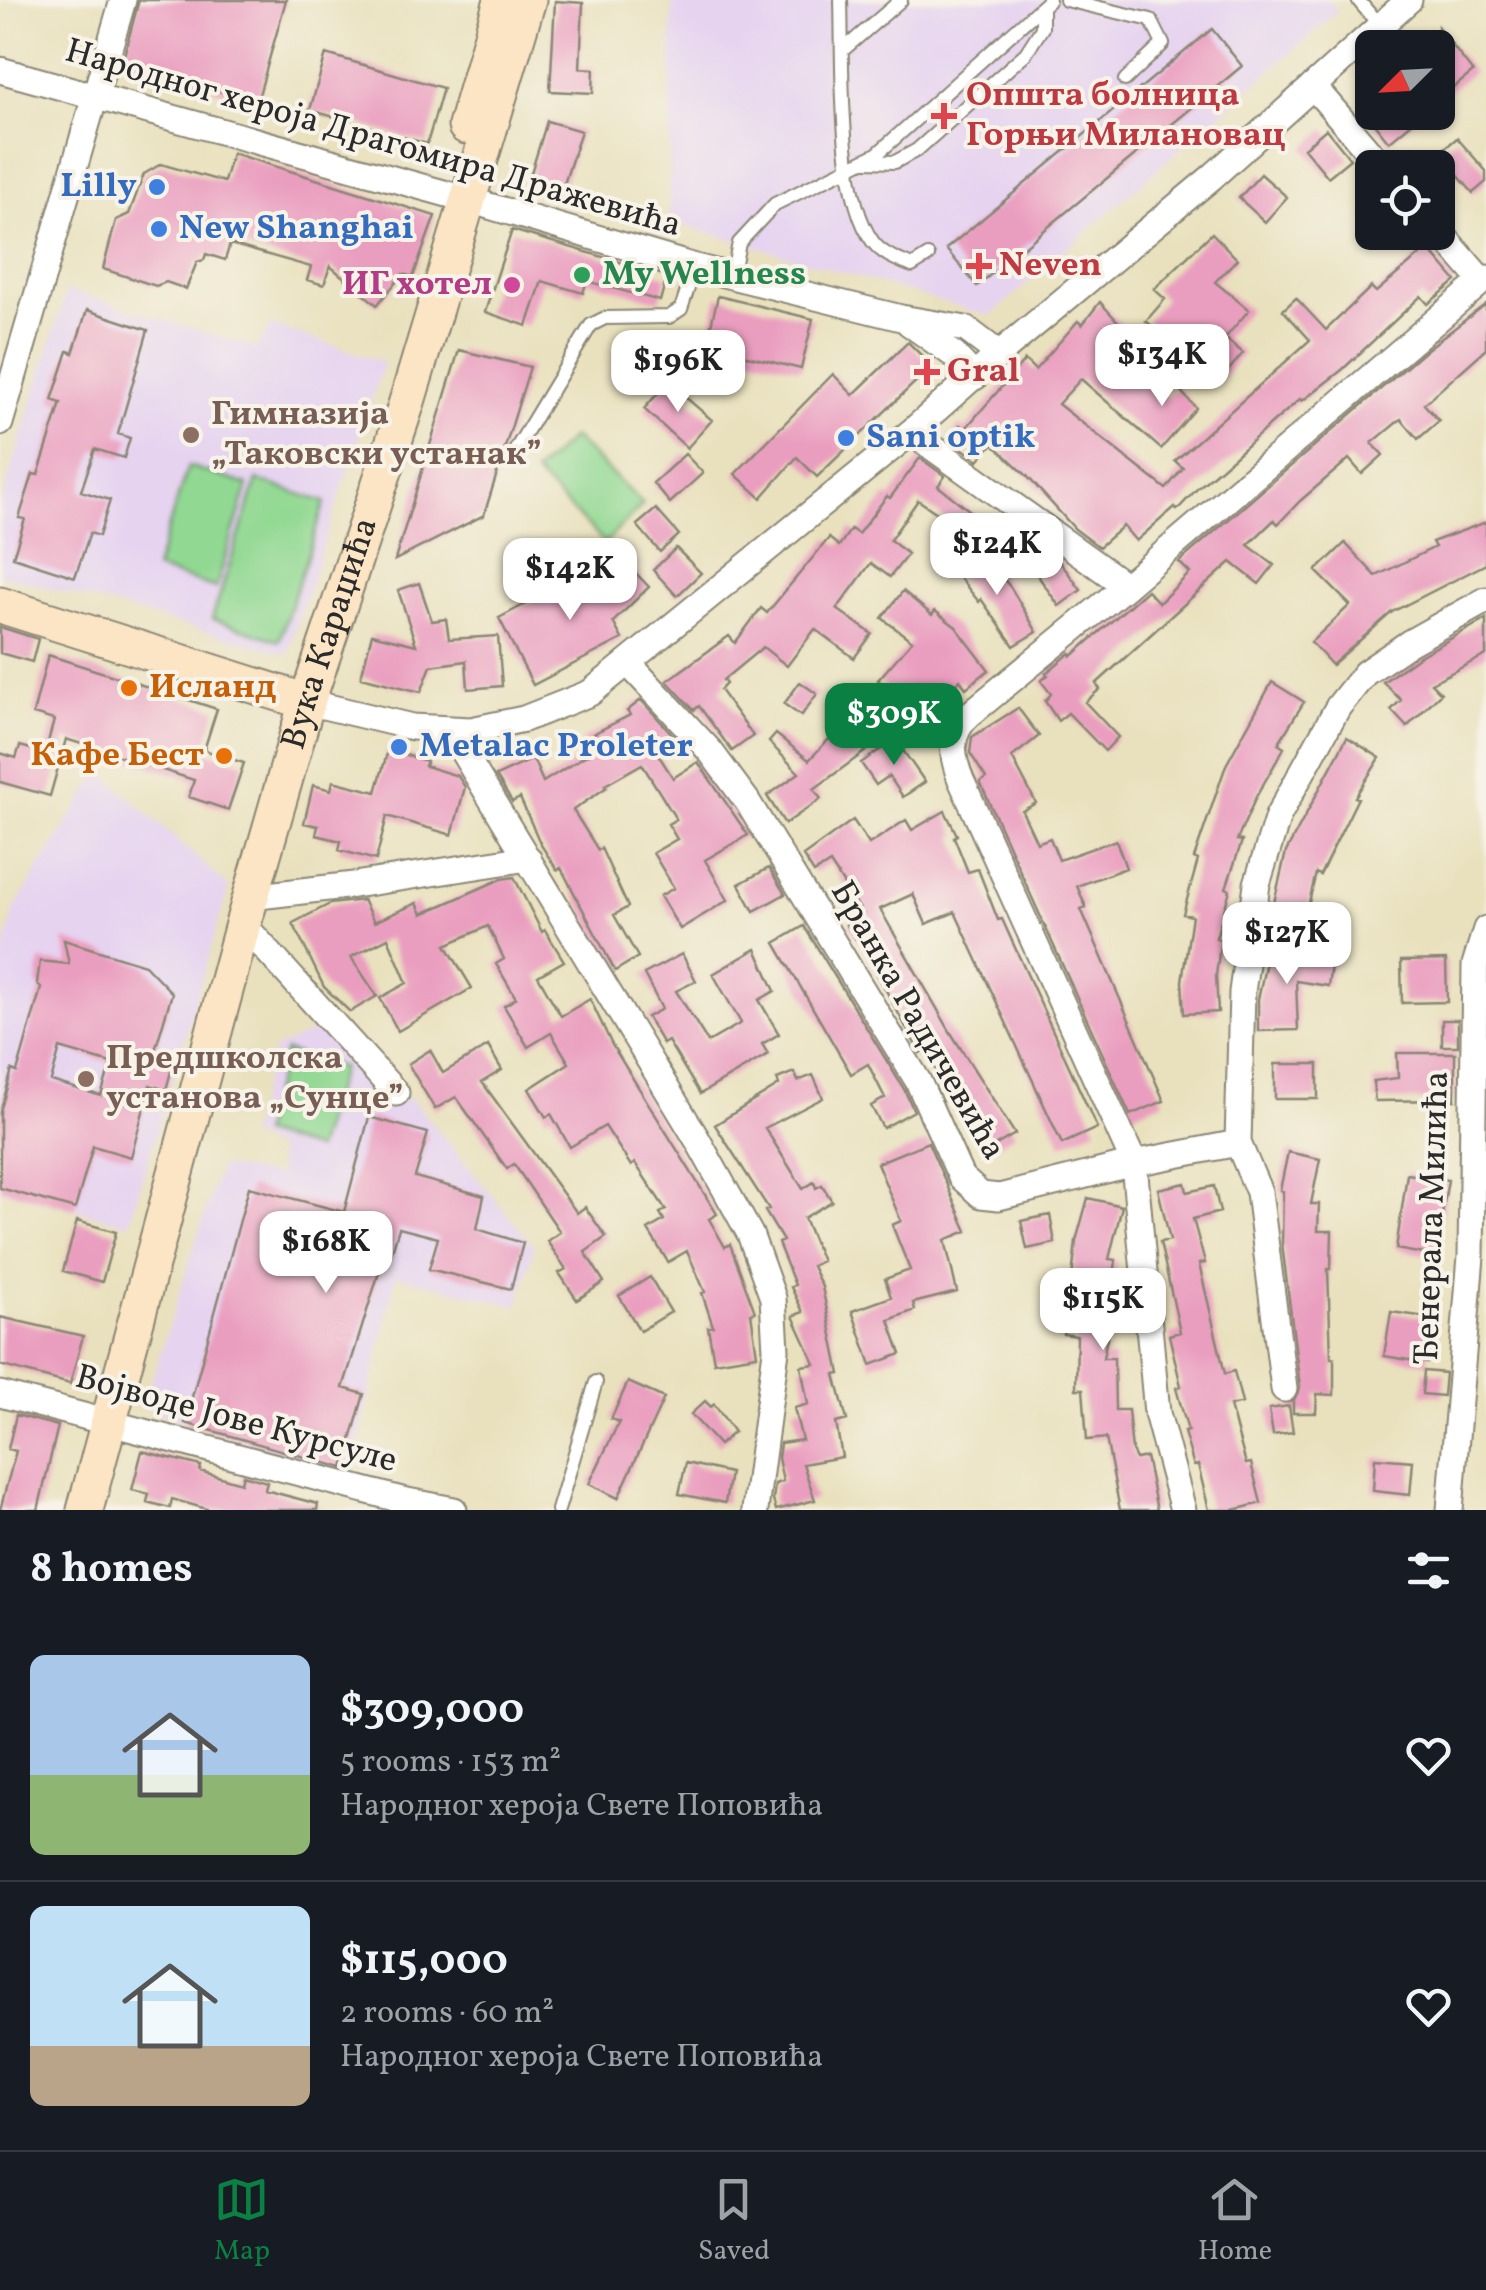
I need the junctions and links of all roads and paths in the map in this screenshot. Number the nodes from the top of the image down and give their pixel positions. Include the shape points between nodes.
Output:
1 (123, 0) edge
2 (502, 0) edge
3 (528, 0) edge
4 (901, 0) edge
5 (1066, 0) edge
6 (1358, 0) edge
7 (1410, 0) edge
8 (1045, 3) edge
9 (839, 4) edge
10 (1379, 25) junction
11 (843, 50) junction
12 (0, 70) edge
13 (1125, 80) dead end
14 (1313, 86) junction
15 (97, 96) junction
16 (1368, 150) edge
17 (863, 161) junction
18 (848, 169) junction
19 (469, 200) junction
20 (1455, 248) edge
21 (928, 256) dead end
22 (695, 268) junction
23 (732, 277) junction
24 (1484, 280) edge
25 (901, 318) junction
26 (999, 354) junction
27 (974, 376) junction
28 (0, 423) edge
29 (912, 432) junction
30 (516, 449) dead end
31 (1126, 586) junction
32 (1486, 600) edge
33 (0, 605) edge
34 (629, 664) junction
35 (307, 702) junction
36 (449, 729) junction
37 (528, 858) junction
38 (246, 910) junction
39 (1486, 929) edge
40 (396, 1093) dead end
41 (1238, 1144) junction
42 (1134, 1162) junction
43 (596, 1382) dead end
44 (1284, 1389) dead end
45 (0, 1394) edge
46 (110, 1424) junction
47 (400, 1505) edge
48 (85, 1510) edge
49 (454, 1510) edge
50 (558, 1510) edge
51 (755, 1510) edge
52 (1184, 1510) edge
53 (1450, 1510) edge

1 - 15 street
2 - 19 street via 460,144
3 - 19 street, Вука Караџића
4 - 11 lane
5 - 13 lane via 1151,20 1163,44
6 - 10 lane
7 - 10 street
8 - 17 lane
8 - 17 lane via 1042,28 1026,53 917,150 895,162
9 - 11 lane
10 - 14 street
11 - 18 lane
12 - 15 street, Народног хероја Драгомира Дражевића
14 - 16 street
14 - 26 street
15 - 19 street, Народног хероја Драгомира Дражевића
15 - 28 street
17 - 18 lane
18 - 21 lane via 855,205 874,242 912,266
18 - 23 lane via 774,204 739,243
19 - 22 street, Народног хероја Драгомира Дражевића
19 - 35 street, Вука Караџића
20 - 24 street
22 - 23 street, Народног хероја Драгомира Дражевића
22 - 30 lane via 680,309 669,318 605,318 591,325
23 - 25 street, Народног хероја Драгомира Дражевића
24 - 31 street
25 - 26 street, Народног хероја Драгомира Дражевића via 966,329
25 - 27 street, Народног хероја Драгомира Дражевића
26 - 27 street
27 - 29 street
29 - 31 street
29 - 34 street
31 - 42 street via 958,724 953,759
32 - 41 street via 1366,673 1338,707 1278,816 1257,884 1242,992
33 - 35 street
34 - 36 street via 590,693 548,712 498,726
34 - 42 street, Бранка Радичевића via 710,750 747,802 918,1081 961,1177 981,1195 998,1197
35 - 36 street
35 - 38 street, Вука Караџића
36 - 37 street
37 - 38 street via 354,885
37 - 51 street via 715,1171 750,1234 773,1298 776,1350
38 - 40 street
38 - 46 street, Вука Караџића
39 - 53 street, Ђенерала Милића via 1475,965 1471,1256
41 - 42 street, Бранка Радичевића
41 - 44 street via 1258,1192
42 - 52 street via 1157,1413
43 - 50 lane
45 - 46 street, Војводе Јове Курсуле
46 - 47 street, Војводе Јове Курсуле
46 - 48 street, Вука Караџића
47 - 49 street, Војводе Јове Курсуле

